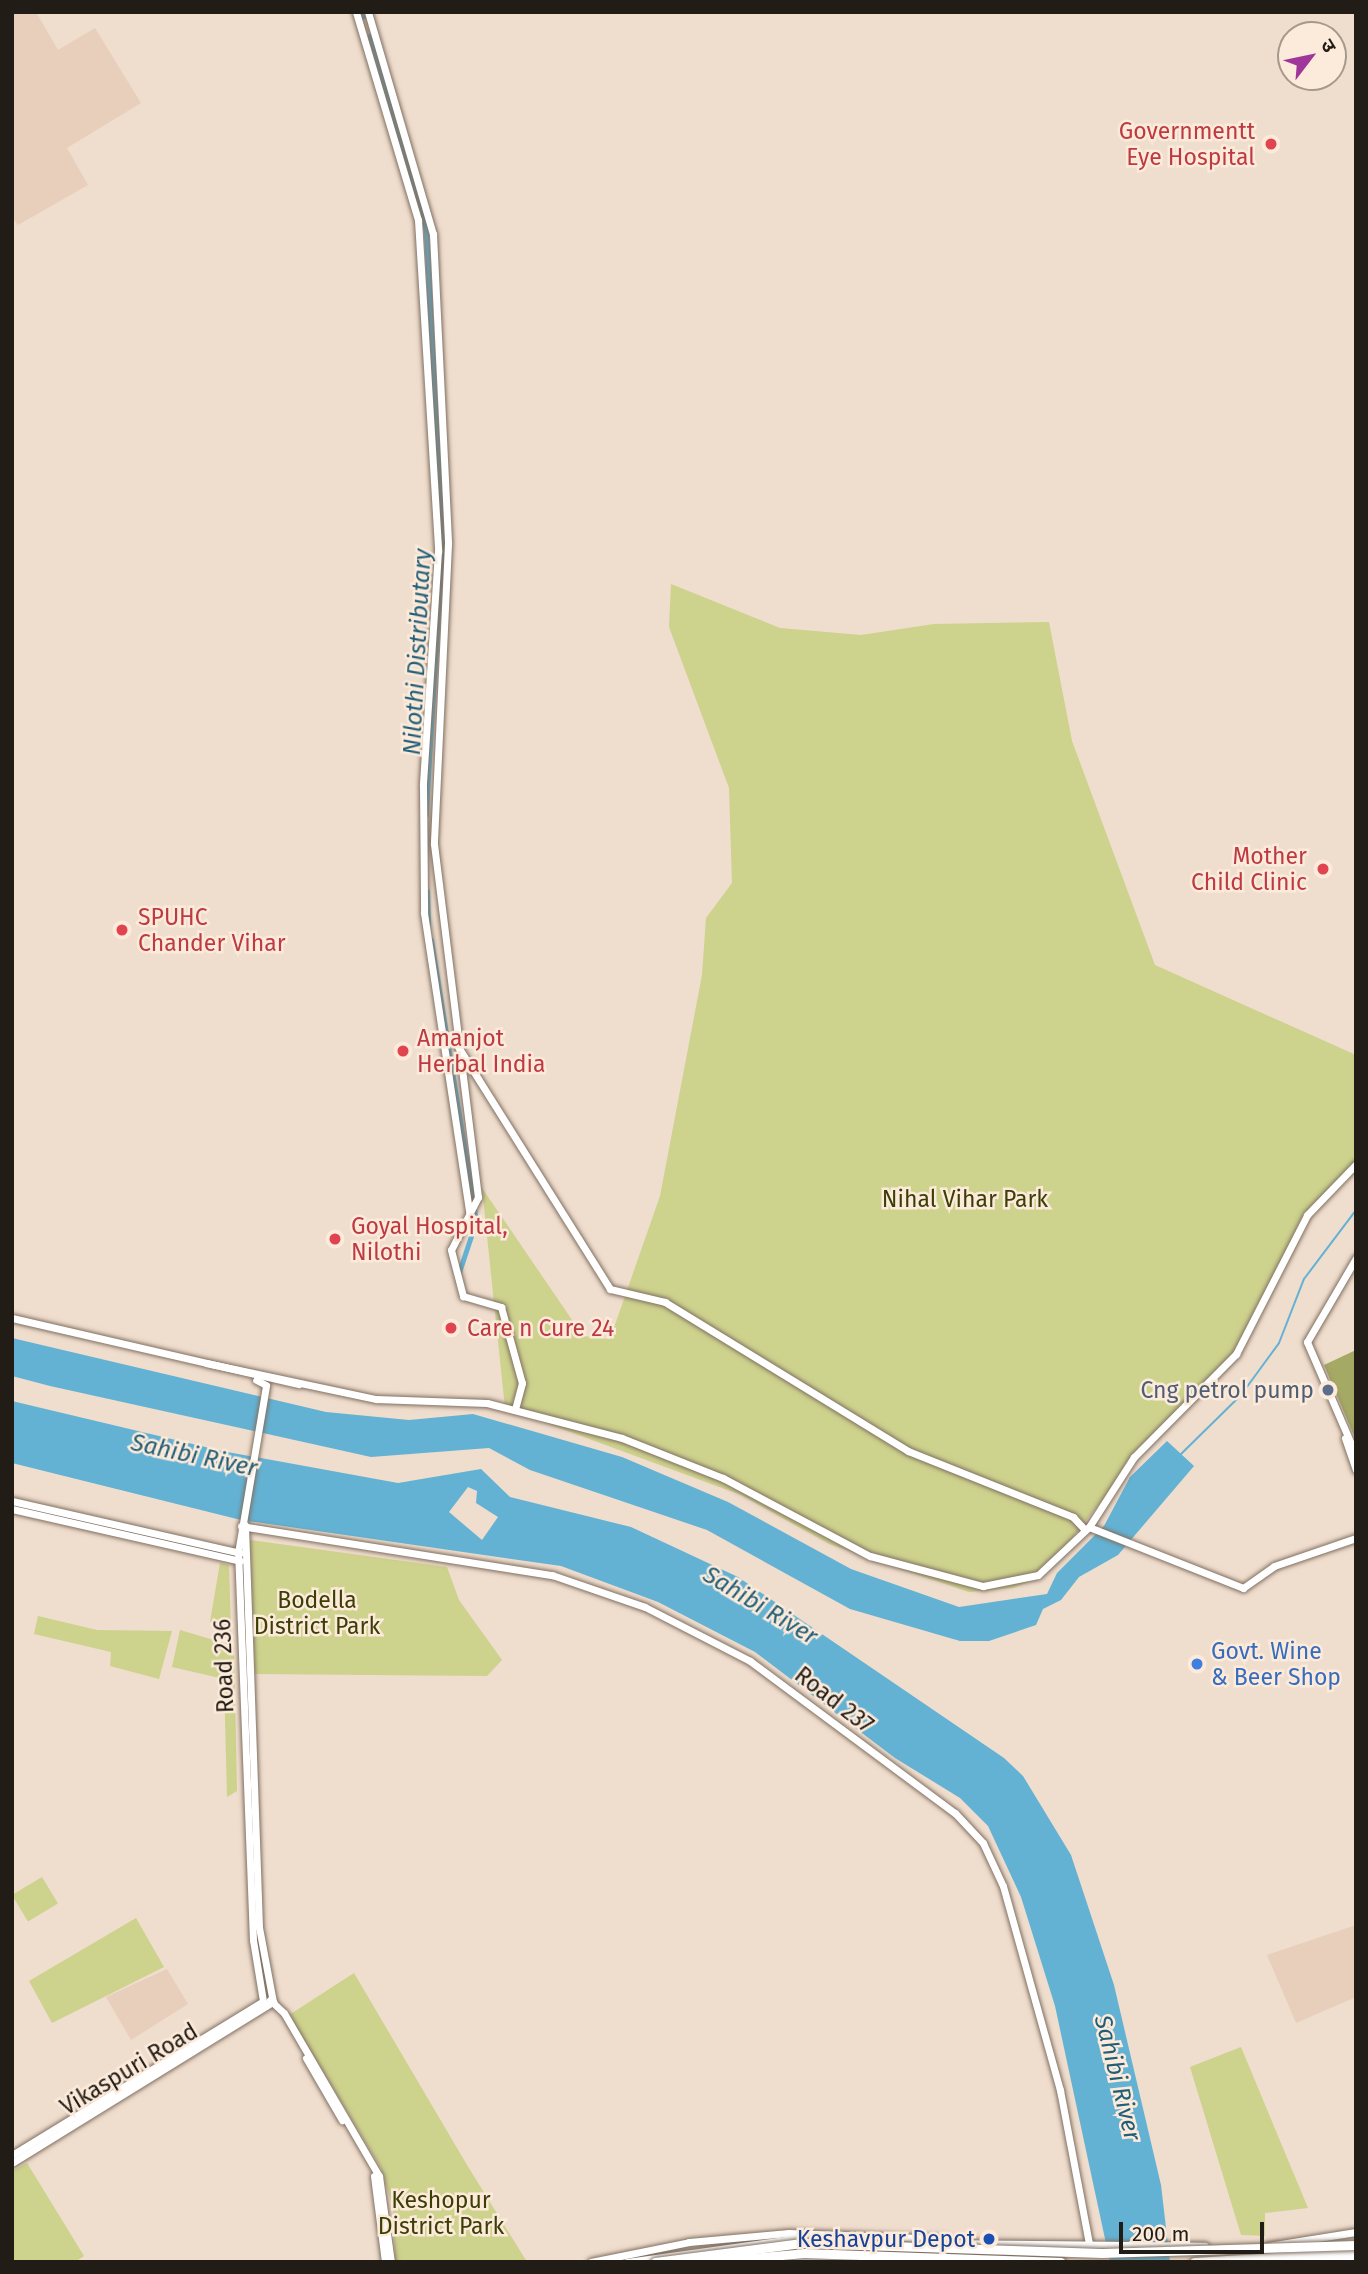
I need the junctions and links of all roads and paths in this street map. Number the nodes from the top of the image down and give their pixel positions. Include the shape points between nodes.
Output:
1 (356, 12) edge
2 (368, 12) edge
3 (457, 1045) junction
4 (1356, 1164) edge
5 (473, 1209) junction
6 (1356, 1258) edge
7 (12, 1318) edge
8 (206, 1363) junction
9 (268, 1381) junction
10 (515, 1410) junction
11 (1345, 1437) junction
12 (1356, 1455) edge
13 (1356, 1470) edge
14 (12, 1501) edge
15 (12, 1509) edge
16 (243, 1525) junction
17 (1089, 1528) junction
18 (1356, 1538) edge
19 (243, 1557) junction
20 (262, 2000) junction
21 (271, 2006) junction
22 (12, 2155) edge
23 (12, 2164) edge
24 (386, 2224) junction
25 (1356, 2232) edge
26 (836, 2240) junction
27 (1089, 2243) junction
28 (951, 2244) junction
29 (1002, 2244) junction
30 (1356, 2244) edge
31 (1268, 2246) junction
32 (1356, 2255) edge
33 (834, 2261) edge
34 (385, 2262) edge
35 (391, 2262) edge
36 (591, 2262) edge
37 (627, 2262) edge
38 (655, 2262) edge
39 (706, 2262) edge
40 (741, 2262) edge
41 (852, 2262) edge
42 (950, 2262) edge
43 (1060, 2262) edge
44 (1194, 2262) edge
45 (1303, 2262) edge

1 - 5 street via 418,219 438,551 423,786 424,913
2 - 3 street via 433,234 448,544 434,844
3 - 5 street
3 - 17 street via 610,1289 665,1302 897,1445 1073,1517
4 - 17 street via 1307,1215 1236,1354 1133,1457
5 - 10 street via 451,1245 458,1290 502,1307 522,1384
6 - 11 street via 1307,1342
7 - 8 street
8 - 9 street
8 - 9 street
9 - 10 street via 376,1399
9 - 16 street
10 - 17 street via 630,1440 718,1476 870,1556 941,1579 983,1586 1023,1582 1052,1566
11 - 12 street
11 - 13 street
14 - 19 street
15 - 19 street
16 - 19 street
16 - 27 street, Road 237 via 552,1575 645,1607 750,1661 955,1812 983,1843 1003,1886 1060,2090
17 - 18 street via 1243,1588 1274,1566
19 - 20 street, Road 236 via 253,1940
19 - 21 street via 259,1927
20 - 21 street
20 - 22 street, Vikaspuri Road
21 - 23 street, Vikaspuri Road
21 - 24 street via 374,2175
24 - 34 street
24 - 35 street
25 - 31 street
26 - 28 street
26 - 33 street
26 - 37 street via 739,2244
27 - 29 street
27 - 31 street
28 - 29 street
28 - 42 street
29 - 36 street via 789,2233 689,2242
30 - 31 street
30 - 38 main road, bridge via 1102,2253 802,2244
32 - 44 main road
32 - 45 street
33 - 40 street
33 - 41 street
39 - 43 main road, bridge via 804,2253

